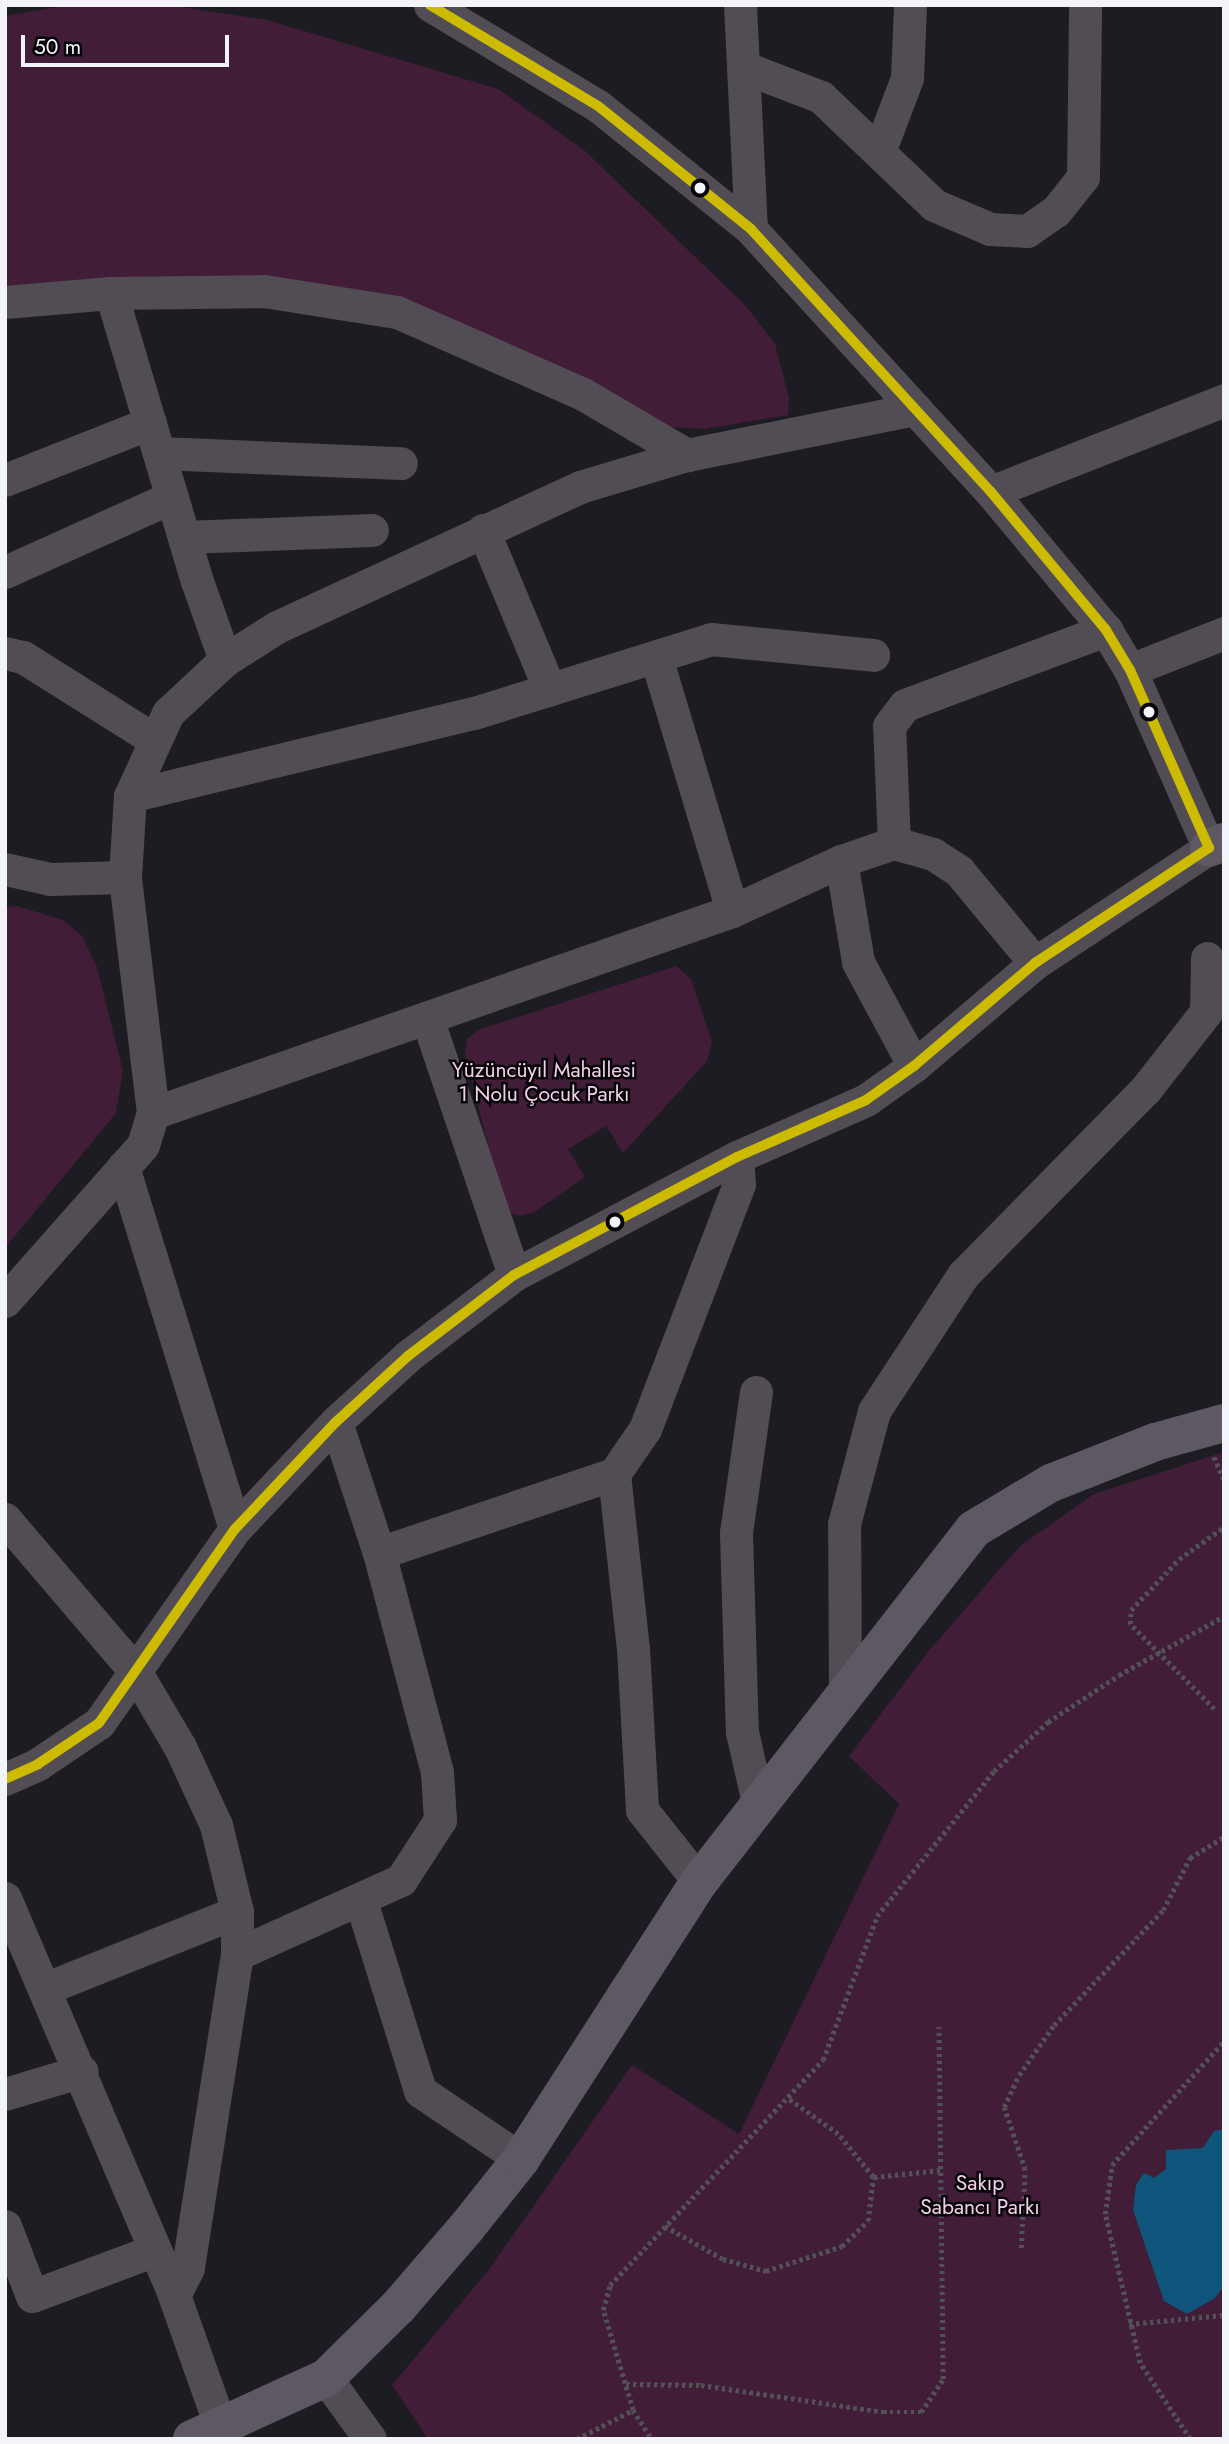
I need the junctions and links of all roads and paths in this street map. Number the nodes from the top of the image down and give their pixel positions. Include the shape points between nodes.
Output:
1 (430, 5) edge
2 (740, 5) edge
3 (910, 5) edge
4 (1085, 5) edge
5 (743, 67) junction
6 (879, 152) junction
7 (751, 229) junction
8 (111, 293) junction
9 (5, 302) edge
10 (1223, 404) edge
11 (915, 409) junction
12 (154, 438) junction
13 (687, 455) junction
14 (401, 463) dead end
15 (5, 480) edge
16 (991, 492) junction
17 (172, 497) junction
18 (372, 530) dead end
19 (483, 530) junction
20 (184, 537) junction
21 (5, 572) edge
22 (1106, 630) junction
23 (1224, 633) edge
24 (6, 651) edge
25 (873, 656) dead end
26 (656, 657) junction
27 (225, 660) junction
28 (1130, 670) junction
29 (550, 690) junction
30 (155, 740) junction
31 (130, 796) junction
32 (894, 843) junction
33 (1216, 845) edge
34 (841, 861) junction
35 (5, 869) edge
36 (125, 877) junction
37 (732, 911) junction
38 (1208, 958) dead end
39 (1035, 963) junction
40 (427, 1018) junction
41 (915, 1066) junction
42 (153, 1113) junction
43 (737, 1157) junction
44 (122, 1167) junction
45 (514, 1275) junction
46 (5, 1301) edge
47 (756, 1392) dead end
48 (336, 1422) junction
49 (1224, 1423) edge
50 (614, 1474) junction
51 (5, 1519) edge
52 (1224, 1527) edge
53 (235, 1529) junction
54 (379, 1553) junction
55 (1224, 1616) edge
56 (1156, 1653) junction
57 (135, 1671) junction
58 (845, 1691) junction
59 (1214, 1709) dead end
60 (5, 1779) edge
61 (759, 1807) junction
62 (1224, 1837) edge
63 (699, 1882) junction
64 (5, 1898) edge
65 (362, 1900) junction
66 (237, 1912) junction
67 (237, 1954) junction
68 (44, 1989) junction
69 (939, 2027) dead end
70 (1224, 2041) edge
71 (82, 2071) junction
72 (5, 2094) edge
73 (787, 2098) junction
74 (521, 2159) junction
75 (942, 2170) junction
76 (873, 2177) junction
77 (5, 2225) edge
78 (665, 2226) junction
79 (1021, 2248) dead end
80 (155, 2249) junction
81 (174, 2295) junction
82 (1224, 2315) edge
83 (1129, 2324) junction
84 (326, 2378) junction
85 (626, 2384) junction
86 (633, 2410) junction
87 (206, 2433) edge
88 (370, 2439) edge
89 (577, 2439) edge
90 (652, 2439) edge
91 (1190, 2439) edge

1 - 7 street via 598,106
2 - 5 street
3 - 6 street via 907,78
4 - 6 street via 1083,177 1056,211 1027,231 990,229 934,205
5 - 6 street via 821,97
5 - 7 street
7 - 11 street
8 - 9 street
8 - 12 street
8 - 13 street via 264,291 397,312 583,394
10 - 16 street
11 - 13 street
11 - 16 street
12 - 14 street
12 - 15 street
12 - 17 street
13 - 19 street via 580,488
16 - 22 street
17 - 20 street
17 - 21 street
18 - 20 street
19 - 27 street via 277,628
19 - 29 street
20 - 27 street
22 - 28 street
22 - 32 street via 905,705 889,726
23 - 28 street
24 - 30 street via 23,657
25 - 26 street via 711,639
26 - 29 street
26 - 37 street
27 - 30 street via 168,713
28 - 33 street
29 - 31 street via 474,713
30 - 31 street
31 - 36 street
32 - 34 street
32 - 39 street via 933,854 959,871
33 - 39 street
34 - 37 street
34 - 41 street via 858,962
35 - 36 street via 51,879
36 - 42 street
37 - 40 street
38 - 58 street via 1206,1012 1145,1090 963,1275 874,1411 844,1524
39 - 41 street
40 - 42 street
40 - 45 street
41 - 43 street via 866,1100
42 - 44 street via 143,1145
43 - 45 street
43 - 50 street via 739,1184 645,1429
44 - 46 street
44 - 53 street
45 - 48 street via 408,1356
47 - 61 street via 736,1532 742,1732
48 - 53 street
48 - 54 street
49 - 58 street via 1155,1442 1051,1483 974,1529
50 - 54 street
50 - 63 street via 634,1648 642,1811
51 - 57 street
52 - 56 path via 1179,1559 1131,1610 1130,1624
53 - 57 street
54 - 65 street via 437,1772 440,1820 401,1880
55 - 56 path
56 - 59 path
56 - 73 path via 1048,1722 994,1771 877,1916 823,2060
57 - 60 street via 99,1723 38,1764
57 - 66 street via 180,1747 216,1825
58 - 61 street
61 - 63 street
62 - 79 path via 1190,1858 1163,1910 1054,2025 1019,2076 1004,2107 1025,2170
63 - 74 street
64 - 68 street
65 - 67 street
65 - 74 street via 420,2091
66 - 67 street
66 - 68 street
67 - 81 street via 188,2268
68 - 71 street
69 - 75 path
70 - 83 path via 1112,2165 1105,2214
71 - 72 street
71 - 80 street
73 - 76 path via 838,2134
73 - 78 path
74 - 84 street via 398,2306
75 - 76 path
75 - 85 path via 943,2379 922,2412 871,2410 701,2385
76 - 78 path via 869,2221 842,2246 766,2271 723,2259
77 - 80 street via 32,2296
78 - 85 path via 610,2285 603,2310
80 - 81 street
81 - 87 street
82 - 83 path
83 - 91 path via 1140,2363
84 - 87 street
84 - 88 street
85 - 86 path
86 - 89 path
86 - 90 path

